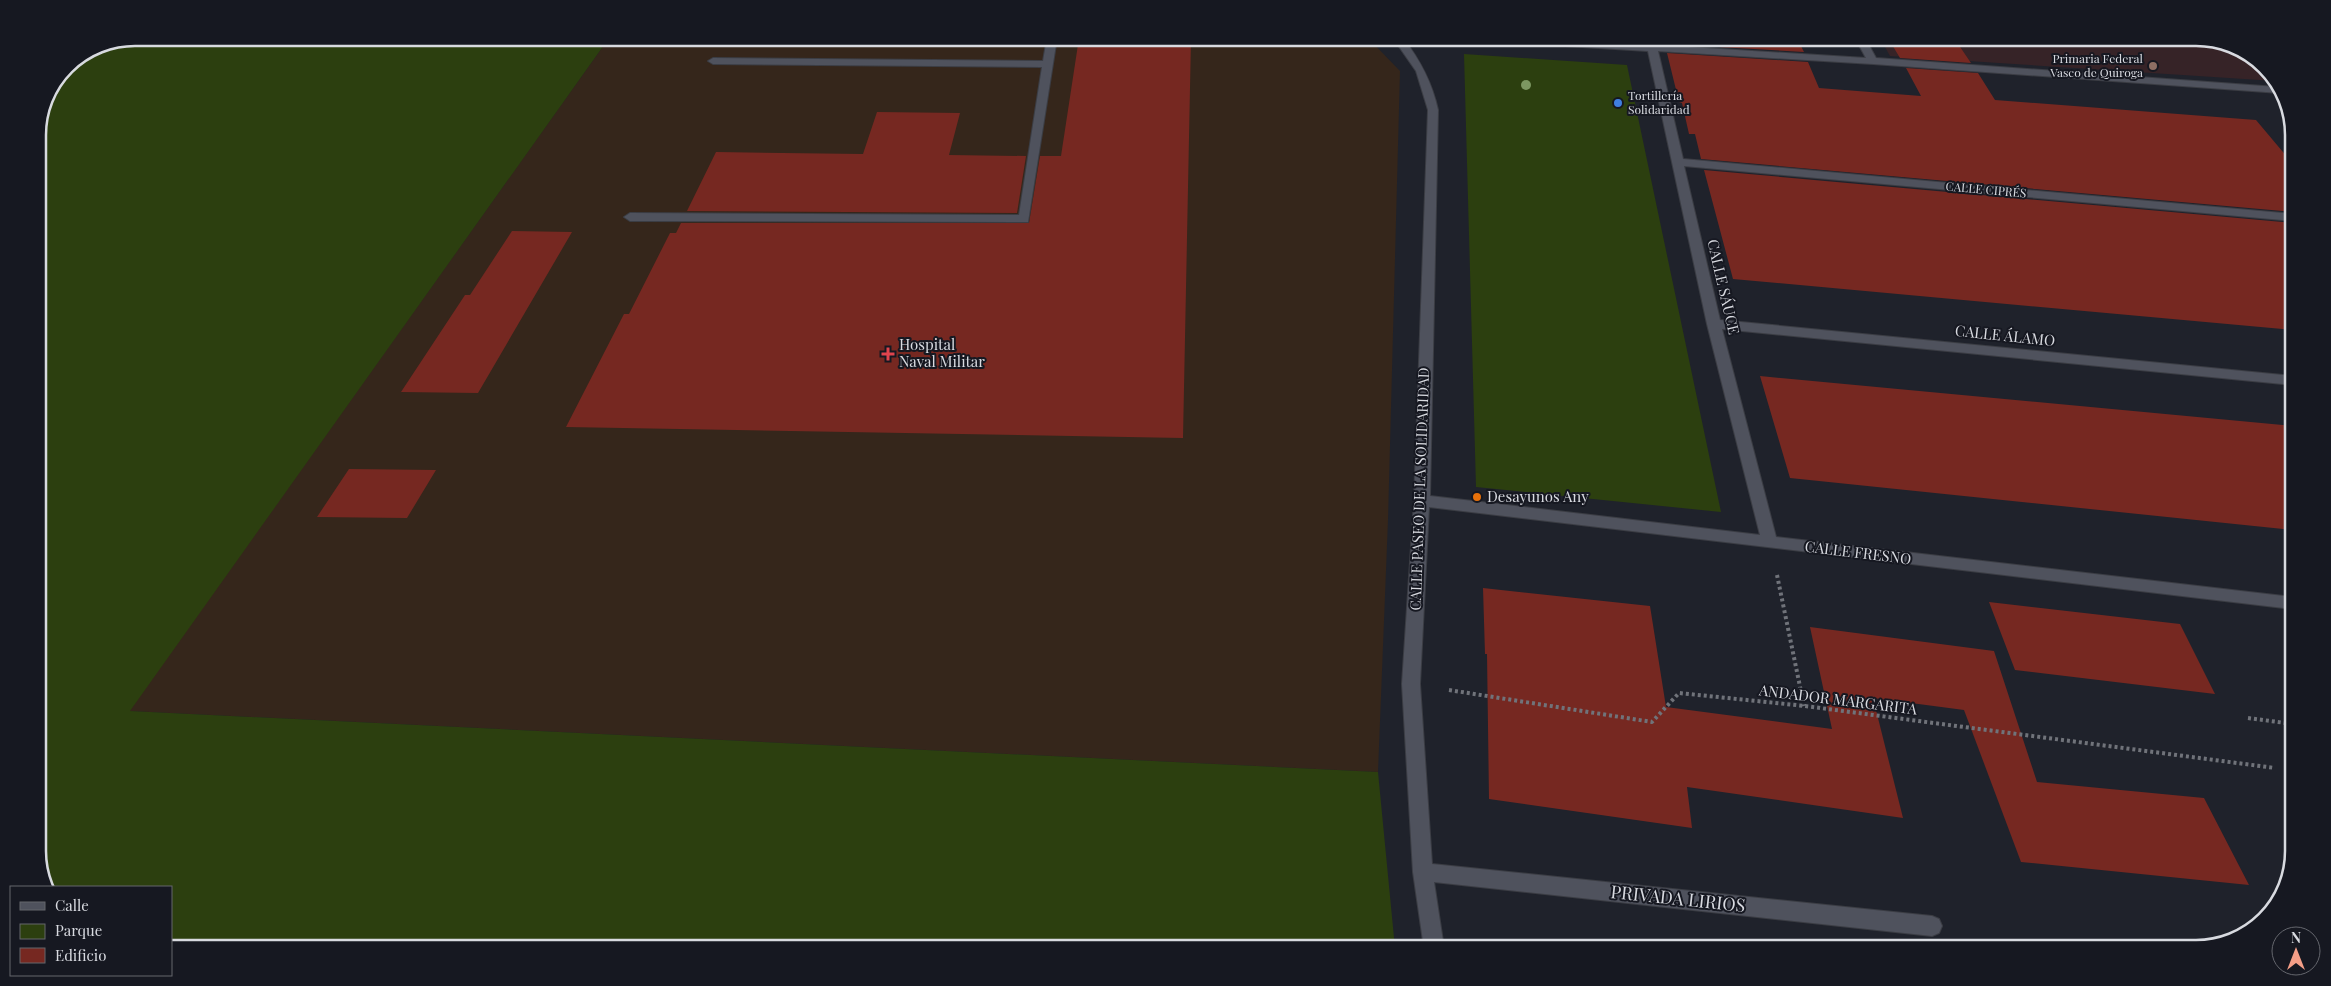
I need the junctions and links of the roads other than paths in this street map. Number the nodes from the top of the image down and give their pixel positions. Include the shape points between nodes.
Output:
1 (1051, 46) edge
2 (1404, 46) edge
3 (1653, 46) edge
4 (1689, 46) edge
5 (1864, 46) edge
6 (714, 61) dead end
7 (1872, 61) junction
8 (1048, 64) junction
9 (2272, 90) edge
10 (1679, 162) junction
11 (2285, 216) edge
12 (630, 217) dead end
13 (1714, 324) junction
14 (2285, 379) edge
15 (1422, 501) junction
16 (1770, 543) junction
17 (2285, 602) edge
18 (1423, 872) junction
19 (1932, 926) dead end
20 (1433, 940) edge

1 - 8 street
2 - 15 street, CALLE PASEO DE LA SOLIDARIDAD via 1428,84 1433,110
3 - 10 street, CALLE SÁUCE
4 - 7 street
5 - 7 street
6 - 8 street
7 - 9 street
8 - 12 street via 1024,219
10 - 11 street, CALLE CIPRÉS
10 - 13 street, CALLE SÁUCE
13 - 14 street, CALLE ÁLAMO
13 - 16 street, CALLE SÁUCE
15 - 16 street, CALLE FRESNO
15 - 18 street, CALLE PASEO DE LA SOLIDARIDAD via 1411,684
16 - 17 street, CALLE FRESNO
18 - 19 street, PRIVADA LIRIOS
18 - 20 street, CALLE PASEO DE LA SOLIDARIDAD

